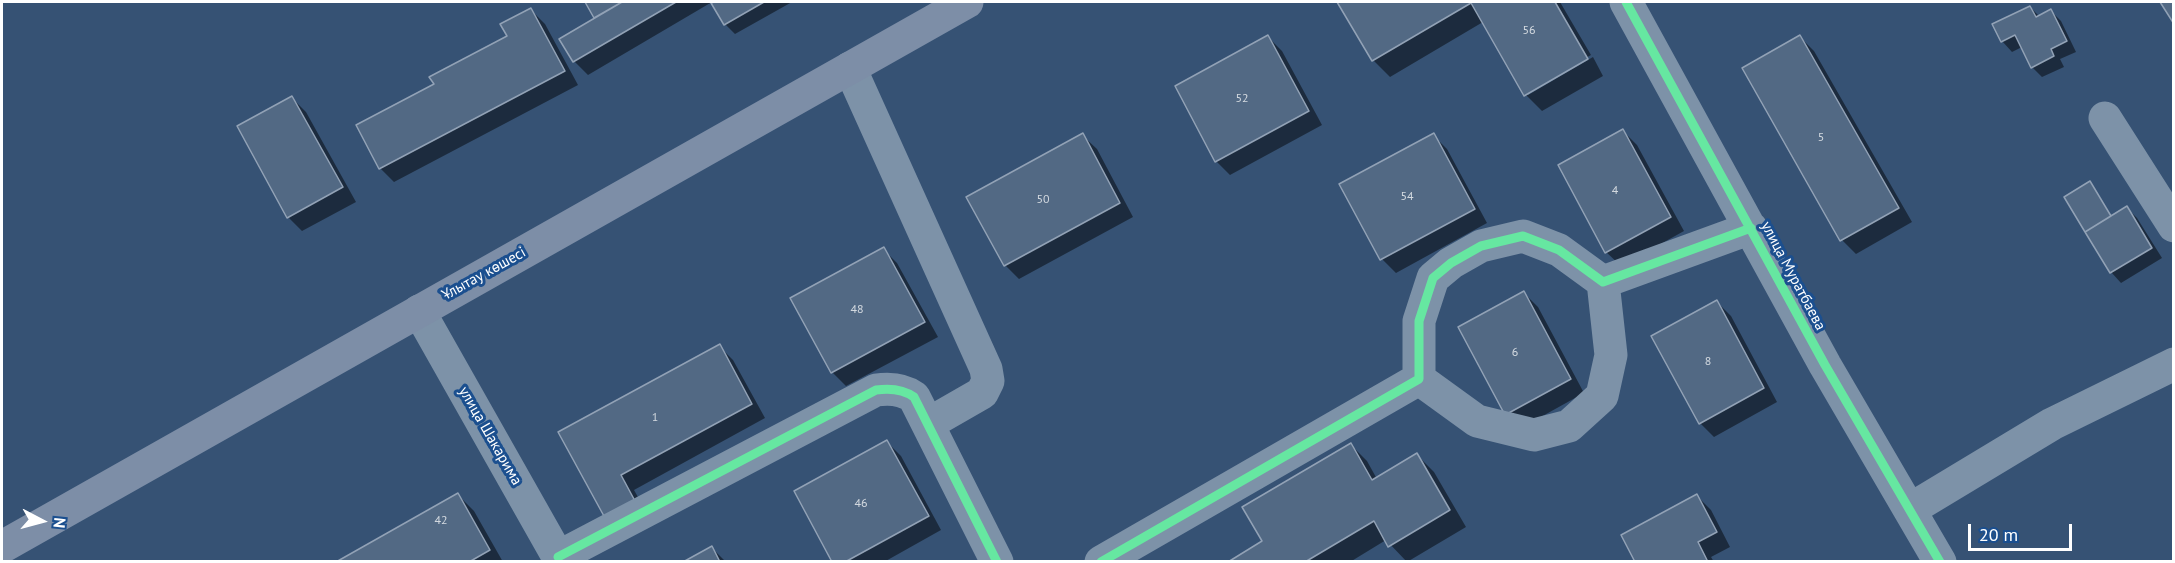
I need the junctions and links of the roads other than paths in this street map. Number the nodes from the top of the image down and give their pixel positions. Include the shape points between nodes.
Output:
1 (968, 2) edge
2 (1626, 2) edge
3 (850, 68) junction
4 (2105, 118) dead end
5 (2174, 226) edge
6 (1751, 228) junction
7 (1603, 282) junction
8 (419, 311) junction
9 (2174, 364) edge
10 (1419, 379) junction
11 (928, 424) junction
12 (1911, 509) junction
13 (2, 547) edge
14 (560, 559) edge
15 (997, 561) edge
16 (1101, 561) edge
17 (1940, 561) edge

1 - 3 main road, Ұлытау көшесі
2 - 6 street, улица Муратбаева
3 - 8 main road, Ұлытау көшесі
3 - 11 street via 986,369 988,381 982,393
4 - 5 street
6 - 7 street
6 - 12 street, улица Муратбаева via 1825,365
7 - 10 street via 1560,250 1523,236 1481,246 1433,278 1419,321
7 - 10 street via 1611,355 1602,396 1569,426 1534,435 1477,421
8 - 13 main road, Ұлытау көшесі
8 - 14 street, улица Шакарима
9 - 12 street via 2052,424
10 - 16 street
11 - 14 street via 914,397 906,391 876,390
11 - 15 street
12 - 17 street, улица Муратбаева

